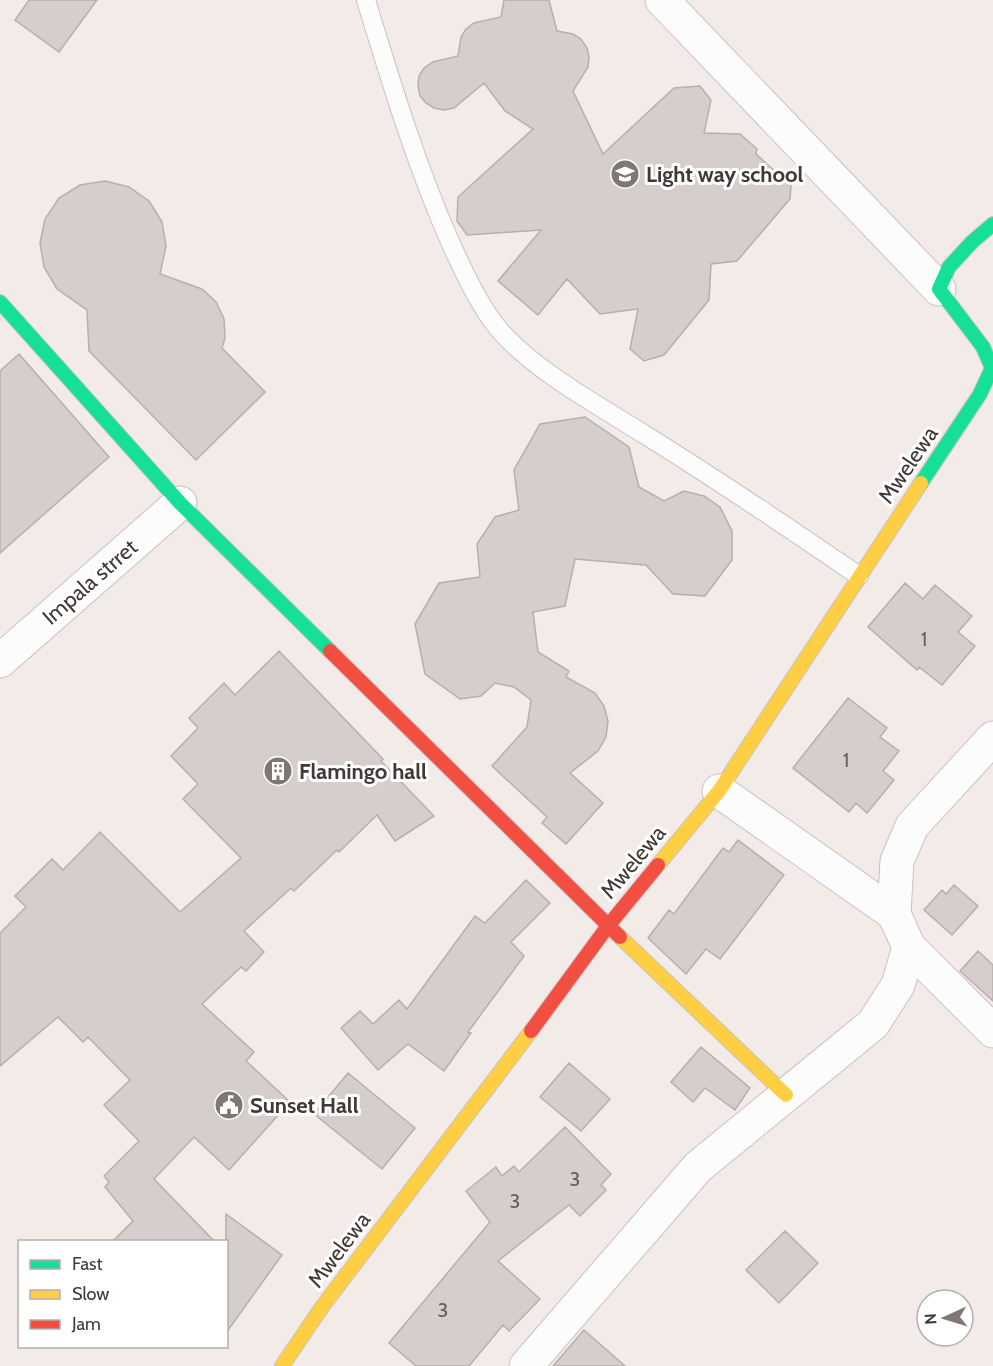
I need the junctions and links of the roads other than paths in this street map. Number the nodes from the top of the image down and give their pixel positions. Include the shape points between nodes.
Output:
1 (366, 0) edge
2 (662, 0) edge
3 (993, 224) edge
4 (939, 289) junction
5 (0, 302) edge
6 (992, 368) edge
7 (180, 503) junction
8 (859, 576) junction
9 (0, 661) edge
10 (993, 738) edge
11 (719, 791) junction
12 (894, 914) junction
13 (608, 926) junction
14 (909, 947) junction
15 (993, 1031) edge
16 (786, 1095) junction
17 (282, 1366) edge
18 (526, 1366) edge

1 - 8 lane via 431,199 465,274 497,327 526,355 570,387
2 - 4 street
3 - 4 street via 949,267
4 - 6 street via 983,347
5 - 7 street
6 - 8 street, Mwelewa via 980,394
7 - 9 street, Impala strret
7 - 13 street
8 - 11 street, Mwelewa
10 - 12 street via 912,826 897,861
11 - 12 street
11 - 13 street, Mwelewa
12 - 14 street
13 - 16 street
13 - 17 street, Mwelewa
14 - 15 street
14 - 16 street via 898,985 873,1024
16 - 18 street via 698,1167

